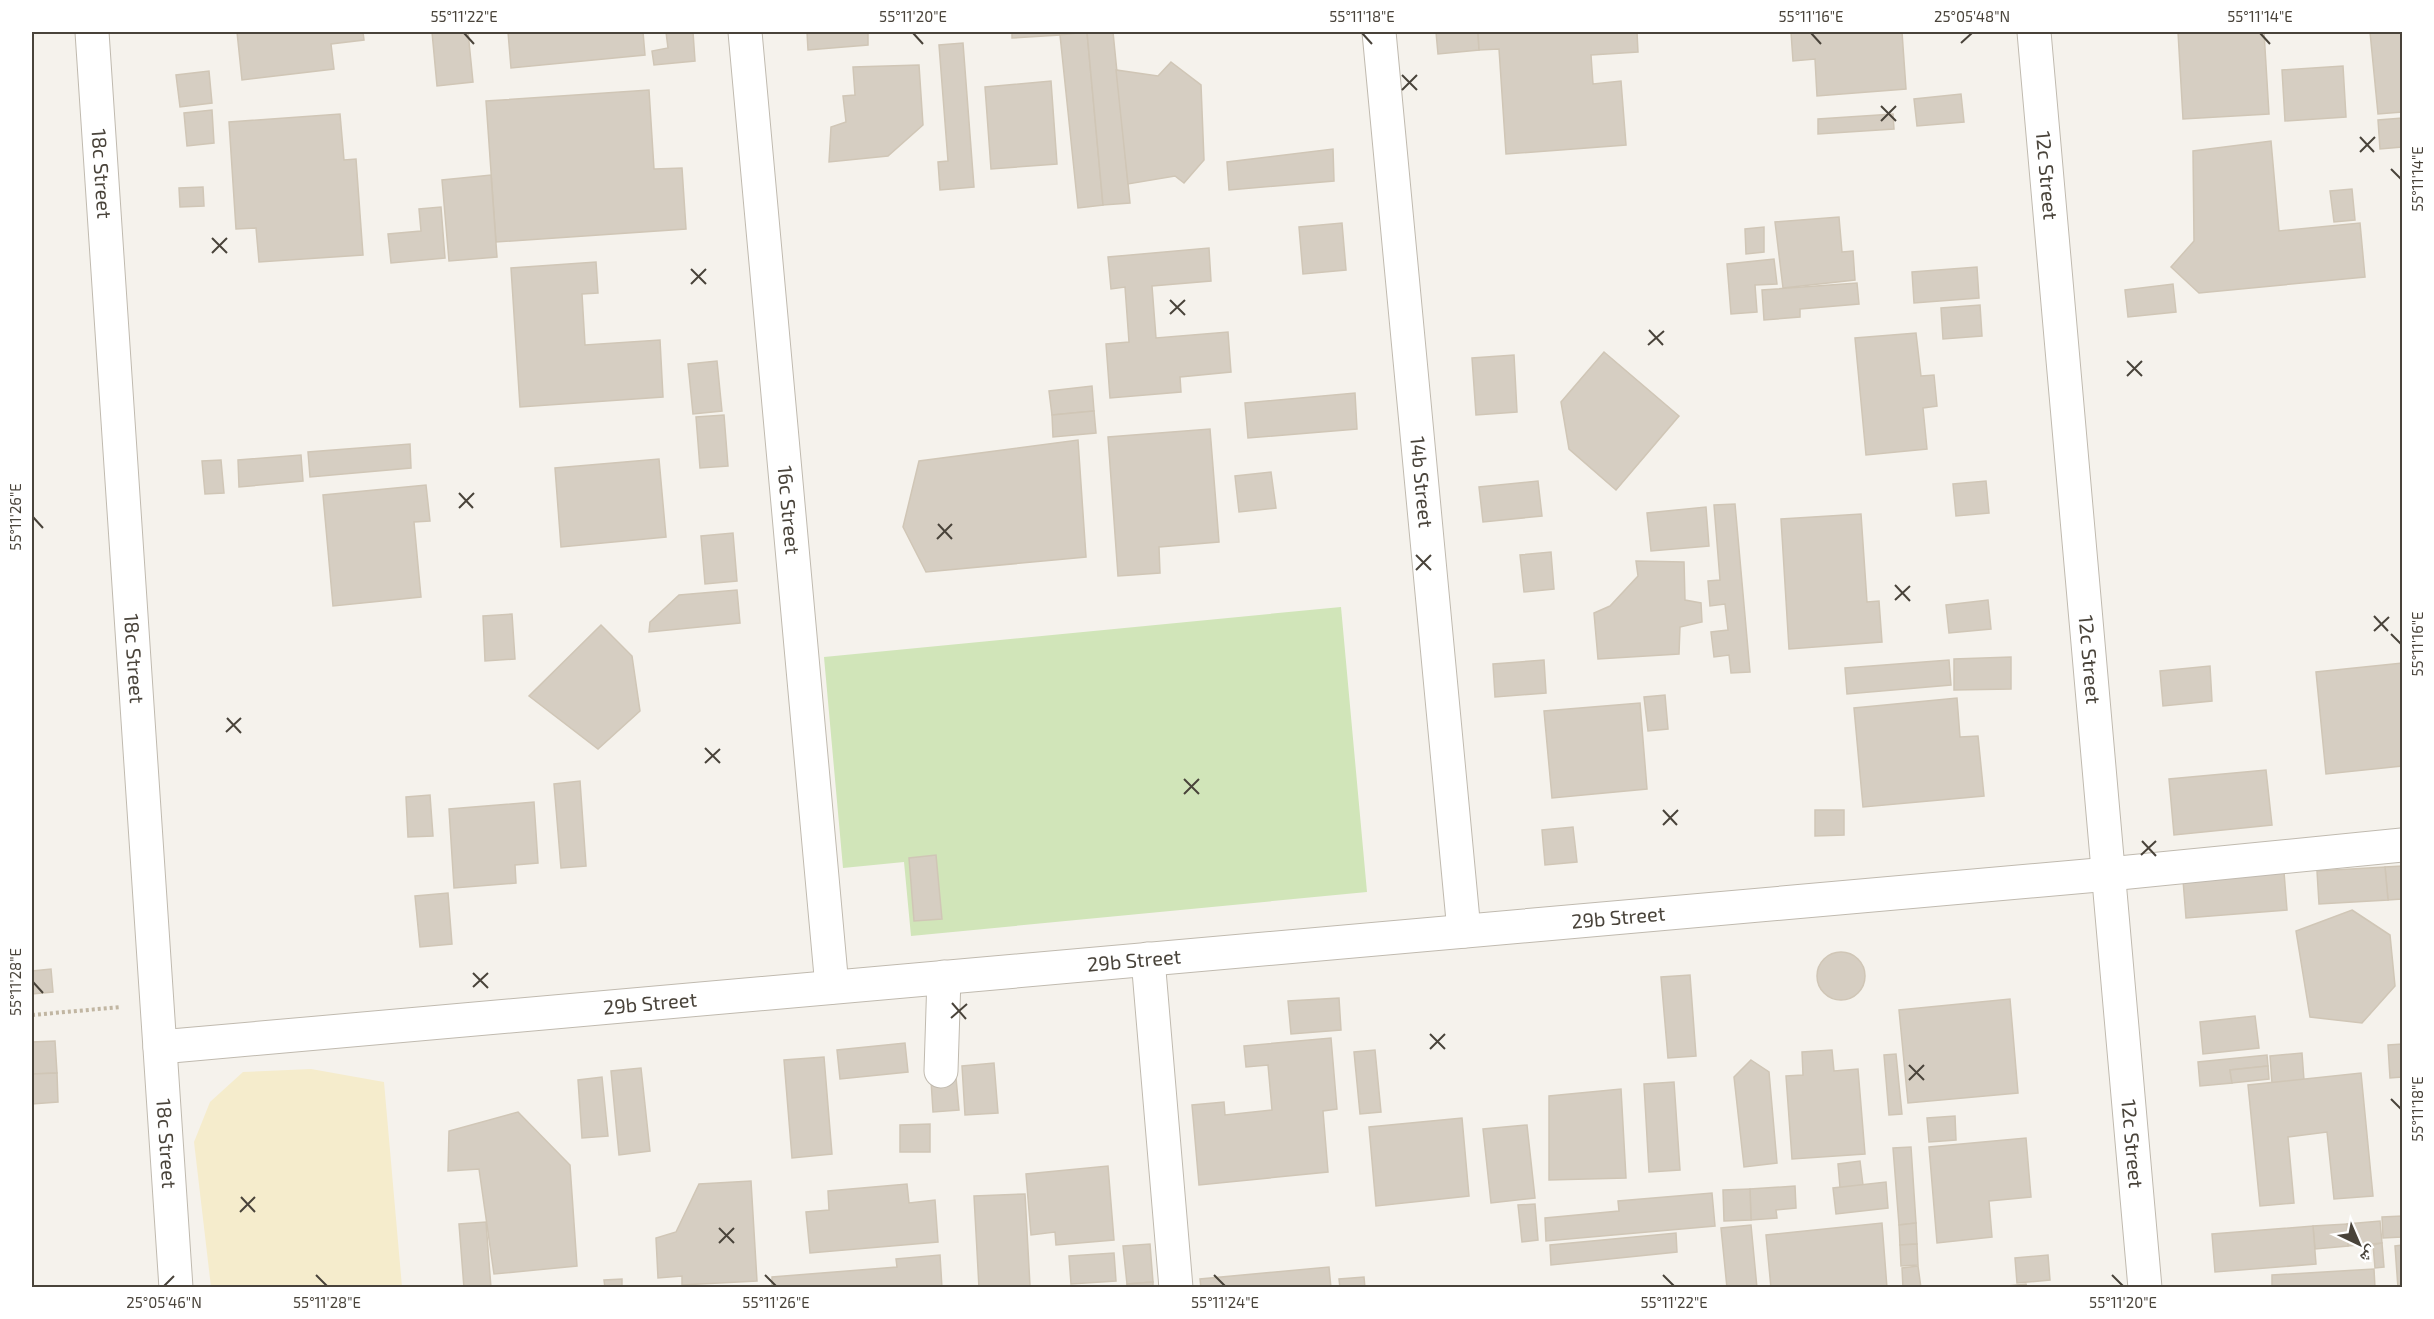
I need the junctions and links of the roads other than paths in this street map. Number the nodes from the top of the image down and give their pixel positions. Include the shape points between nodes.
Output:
1 (92, 32) edge
2 (745, 32) edge
3 (1379, 32) edge
4 (2034, 32) edge
5 (2403, 845) edge
6 (2109, 874) junction
7 (1464, 931) junction
8 (1148, 959) junction
9 (944, 977) junction
10 (832, 987) junction
11 (160, 1047) junction
12 (941, 1071) dead end
13 (176, 1287) edge
14 (1176, 1287) edge
15 (2145, 1287) edge

1 - 11 street, 18c Street
2 - 10 street, 16c Street
3 - 7 street, 14b Street
4 - 6 street, 12c Street
5 - 6 street, 29b Street
6 - 7 street, 29b Street
6 - 15 street, 12c Street
7 - 8 street, 29b Street
8 - 9 street, 29b Street
8 - 14 street
9 - 10 street, 29b Street
9 - 12 street
10 - 11 street, 29b Street
11 - 13 street, 18c Street

